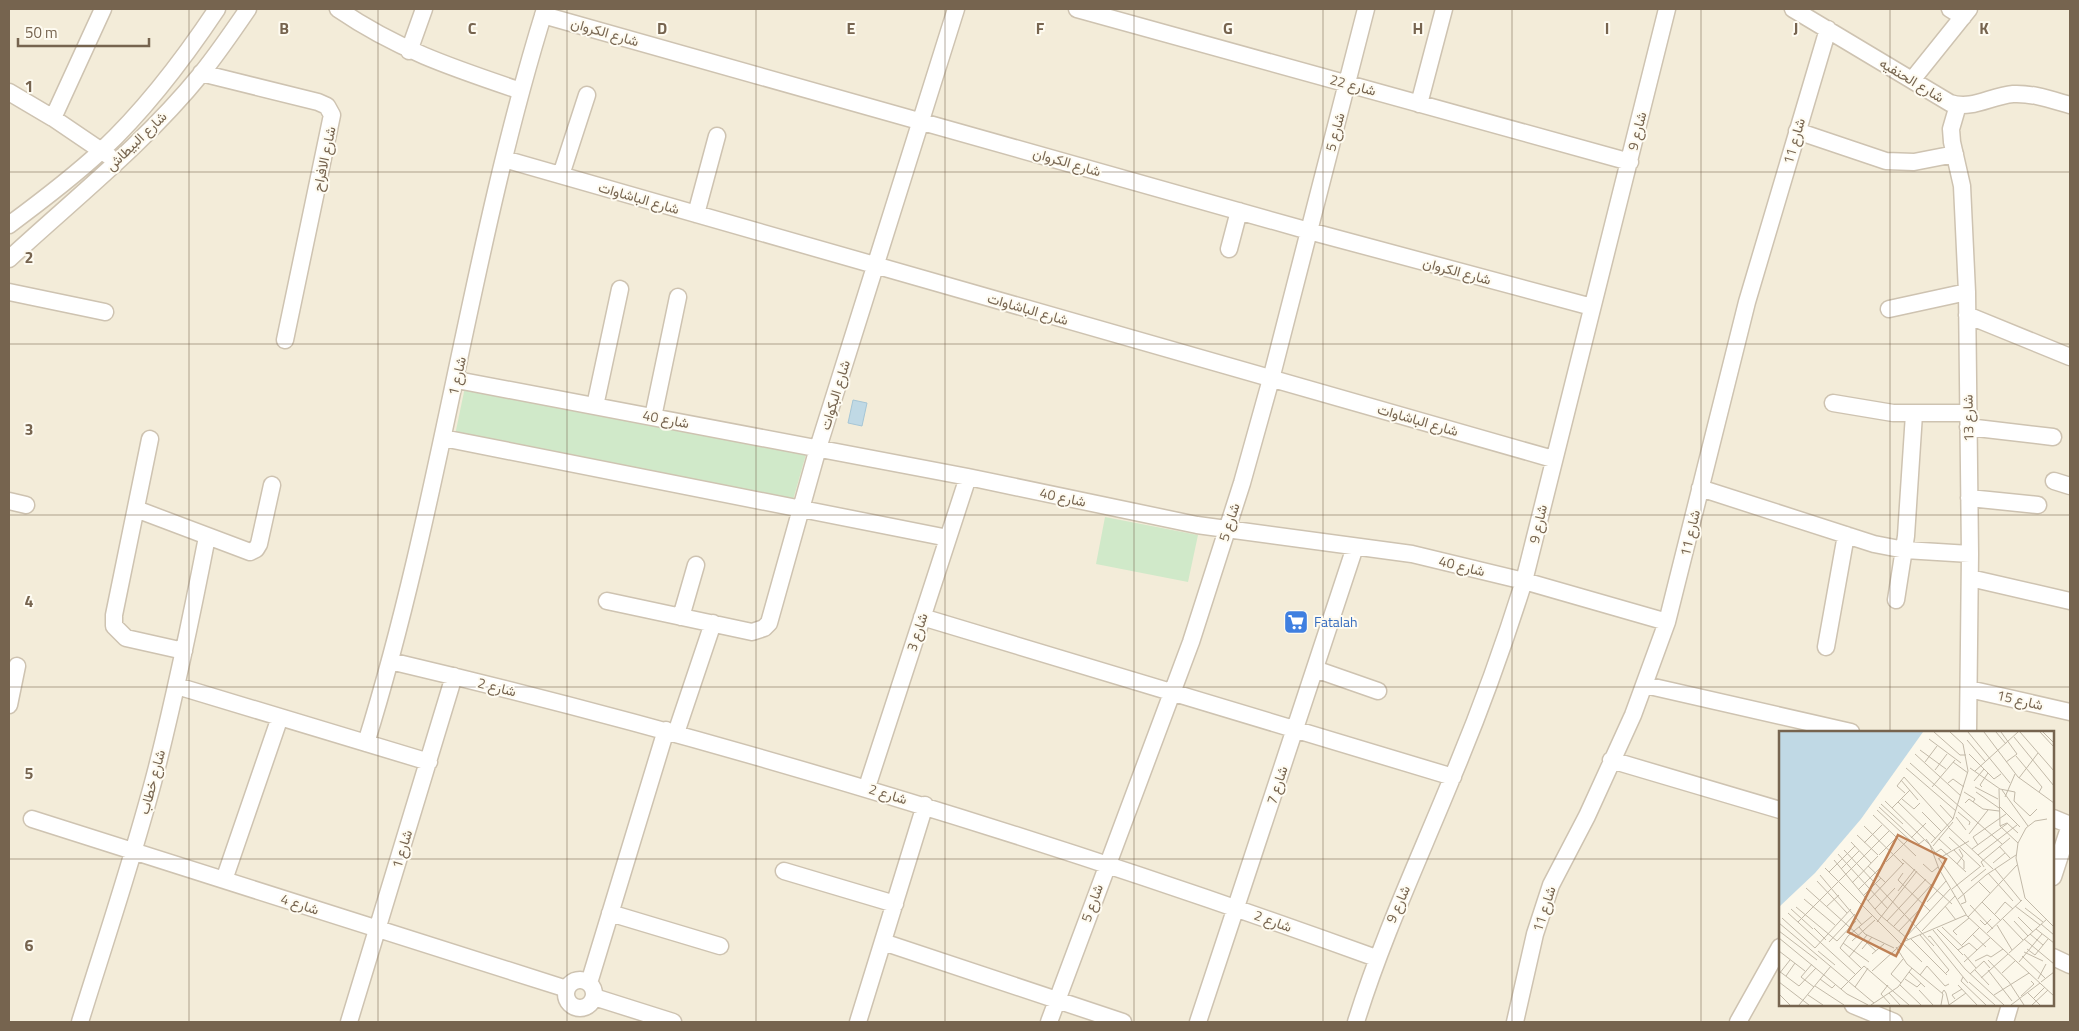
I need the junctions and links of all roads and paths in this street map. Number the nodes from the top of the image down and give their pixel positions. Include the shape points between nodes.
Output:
1 (103, 9) edge
2 (217, 9) edge
3 (248, 9) edge
4 (338, 9) edge
5 (424, 9) edge
6 (956, 9) edge
7 (1077, 9) edge
8 (1366, 9) edge
9 (1444, 9) edge
10 (1793, 9) edge
11 (1664, 10) edge
12 (1961, 11) edge
13 (544, 12) edge
14 (1814, 14) edge
15 (1828, 29) junction
16 (409, 51) junction
17 (201, 73) junction
18 (1912, 80) junction
19 (1348, 84) junction
20 (9, 92) edge
21 (521, 92) junction
22 (587, 95) dead end
23 (1419, 104) junction
24 (2070, 104) edge
25 (1958, 105) junction
26 (53, 118) junction
27 (920, 120) junction
28 (1797, 131) junction
29 (717, 136) dead end
30 (101, 151) junction
31 (1955, 154) junction
32 (504, 159) junction
33 (117, 161) junction
34 (1630, 162) junction
35 (561, 175) junction
36 (1239, 211) junction
37 (696, 214) junction
38 (9, 226) edge
39 (1309, 231) junction
40 (1229, 249) dead end
41 (9, 259) edge
42 (875, 265) junction
43 (620, 289) dead end
44 (9, 292) edge
45 (1967, 292) junction
46 (678, 297) dead end
47 (1592, 306) junction
48 (1889, 309) dead end
49 (106, 312) dead end
50 (1967, 314) junction
51 (285, 340) dead end
52 (2070, 358) edge
53 (1271, 379) junction
54 (457, 380) junction
55 (1833, 403) dead end
56 (595, 406) junction
57 (1914, 414) junction
58 (653, 417) junction
59 (1968, 420) junction
60 (2053, 437) dead end
61 (443, 438) junction
62 (150, 439) dead end
63 (818, 448) junction
64 (1553, 459) junction
65 (968, 477) junction
66 (2054, 481) dead end
67 (272, 485) dead end
68 (2070, 486) edge
69 (1700, 488) junction
70 (1969, 498) junction
71 (9, 501) edge
72 (26, 505) dead end
73 (2038, 505) dead end
74 (136, 509) junction
75 (801, 510) junction
76 (1227, 530) junction
77 (1846, 535) junction
78 (207, 537) junction
79 (948, 538) junction
80 (1355, 547) junction
81 (1904, 550) junction
82 (1970, 554) junction
83 (696, 565) dead end
84 (1970, 578) junction
85 (1524, 582) junction
86 (1896, 600) dead end
87 (607, 601) dead end
88 (2070, 601) edge
89 (681, 617) junction
90 (922, 617) junction
91 (1668, 622) junction
92 (712, 623) junction
93 (1826, 647) dead end
94 (184, 651) junction
95 (390, 661) junction
96 (17, 666) dead end
97 (1315, 669) junction
98 (454, 676) junction
99 (1645, 685) junction
100 (177, 686) junction
101 (1969, 689) junction
102 (1378, 691) dead end
103 (1172, 692) junction
104 (9, 705) edge
105 (2070, 712) edge
106 (280, 717) junction
107 (1295, 729) junction
108 (1847, 731) edge
109 (1968, 731) edge
110 (671, 732) junction
111 (366, 743) junction
112 (1611, 760) junction
113 (429, 762) junction
114 (1453, 776) junction
115 (867, 787) junction
116 (925, 805) junction
117 (1779, 810) edge
118 (2054, 818) edge
119 (32, 820) dead end
120 (2070, 825) edge
121 (134, 851) junction
122 (1106, 863) junction
123 (784, 871) dead end
124 (2054, 874) edge
125 (224, 880) junction
126 (895, 904) junction
127 (1236, 907) junction
128 (610, 913) junction
129 (378, 929) junction
130 (883, 942) junction
131 (720, 946) dead end
132 (1779, 949) edge
133 (1376, 958) junction
134 (2054, 958) edge
135 (2070, 966) edge
136 (567, 989) junction
137 (1056, 1001) junction
138 (585, 1002) edge
139 (1855, 1006) edge
140 (2010, 1006) edge
141 (80, 1022) edge
142 (349, 1022) edge
143 (673, 1022) edge
144 (858, 1022) edge
145 (1048, 1022) edge
146 (1123, 1022) edge
147 (1198, 1022) edge
148 (1356, 1022) edge
149 (1515, 1022) edge
150 (1738, 1022) edge
151 (1894, 1022) edge
152 (2005, 1022) edge

1 - 26 street
2 - 30 street, شارع البيطاش via 159,89
3 - 17 street, شارع البيطاش
4 - 16 street
5 - 16 street
6 - 27 street, شارع البكوات
7 - 19 street, شارع 22
8 - 19 street, شارع 5
9 - 23 street
10 - 14 street, شارع الحنفيه
11 - 34 street, شارع 9
12 - 18 street
13 - 21 street, شارع 1
13 - 27 street, شارع الكروان
14 - 15 street, شارع الحنفيه
15 - 18 street, شارع الحنفيه
15 - 28 street, شارع 11
16 - 21 street
17 - 33 street, شارع البيطاش
17 - 51 street, شارع الافراح via 323,104 332,115
18 - 25 street, شارع الحنفيه
19 - 23 street, شارع 22
19 - 39 street, شارع 5
20 - 26 street
21 - 32 street, شارع 1
22 - 35 street
23 - 34 street, شارع 22
24 - 25 street, شارع الحنفيه via 2019,94 2000,96 1974,105
25 - 31 street, شارع 13 via 1952,129
26 - 30 street
27 - 36 street, شارع الكروان
27 - 42 street, شارع البكوات
28 - 31 street via 1886,161 1914,162
28 - 69 street, شارع 11 via 1747,302
29 - 37 street
30 - 33 street
30 - 38 street, شارع البيطاش
31 - 45 street, شارع 13 via 1962,186
32 - 35 street, شارع الباشاوات
32 - 54 street, شارع 1
33 - 41 street, شارع البيطاش
34 - 47 street, شارع 9
35 - 37 street, شارع الباشاوات
36 - 39 street, شارع الكروان
36 - 40 street
37 - 42 street, شارع الباشاوات
39 - 47 street, شارع الكروان
39 - 53 street, شارع 5
42 - 53 street, شارع الباشاوات
42 - 63 street, شارع البكوات
43 - 56 street
44 - 49 street
45 - 48 street
45 - 50 street, شارع 13
46 - 58 street
47 - 64 street, شارع 9
50 - 52 street
50 - 59 street, شارع 13
53 - 64 street, شارع الباشاوات
53 - 76 street, شارع 5
54 - 56 street, شارع 40
54 - 61 street, شارع 1
55 - 57 street via 1873,411
56 - 58 street, شارع 40
57 - 59 street
57 - 81 street
58 - 63 street, شارع 40
59 - 60 street
59 - 70 street, شارع 13
61 - 75 street
61 - 95 street, شارع 1
62 - 74 street
63 - 65 street, شارع 40
63 - 75 street, شارع البكوات
64 - 85 street, شارع 9
65 - 76 street, شارع 40
65 - 79 street, شارع 3
66 - 68 street
67 - 78 street via 256,549 244,551
69 - 77 street
69 - 91 street, شارع 11
70 - 73 street
70 - 82 street, شارع 13
71 - 72 street
74 - 78 street
74 - 94 street via 114,626 126,638
75 - 79 street
75 - 92 street, شارع البكوات via 769,623 752,632
76 - 80 street, شارع 40
76 - 103 street, شارع 5
77 - 81 street
77 - 93 street
78 - 94 street, شارع خطاب
79 - 90 street, شارع 3
80 - 85 street, شارع 40 via 1412,554
80 - 97 street, شارع 7
81 - 82 street
81 - 86 street
82 - 84 street, شارع 13
83 - 89 street
84 - 88 street
84 - 101 street, شارع 13
85 - 91 street, شارع 40
85 - 114 street, شارع 9
87 - 89 street, شارع البكوات
89 - 92 street, شارع البكوات
90 - 103 street
90 - 115 street, شارع 3
91 - 99 street, شارع 11
92 - 110 street
94 - 100 street, شارع خطاب
95 - 98 street, شارع 2
95 - 111 street, شارع 1
96 - 104 street
97 - 102 street
97 - 107 street, شارع 7
98 - 110 street, شارع 2
98 - 113 street, شارع 1
99 - 108 street
99 - 112 street, شارع 11
100 - 106 street
100 - 121 street, شارع خطاب
101 - 105 street, شارع 15
101 - 109 street, شارع 13
103 - 107 street
103 - 122 street, شارع 5
106 - 111 street
106 - 125 street
107 - 114 street
107 - 127 street, شارع 7
110 - 115 street, شارع 2
110 - 128 street
111 - 113 street
112 - 117 street
112 - 149 street, شارع 11 via 1542,909
113 - 129 street, شارع 1
114 - 133 street, شارع 9
115 - 116 street, شارع 2
116 - 122 street, شارع 2
116 - 126 street
118 - 120 street
119 - 121 street, شارع 4
120 - 124 street
121 - 125 street, شارع 4
121 - 141 street, شارع خطاب
122 - 127 street, شارع 2
122 - 137 street, شارع 5
123 - 126 street
125 - 129 street, شارع 4
126 - 130 street
127 - 133 street, شارع 2
127 - 147 street, شارع 7
128 - 131 street
128 - 138 street
129 - 136 street, شارع 4
129 - 142 street, شارع 1
130 - 137 street
130 - 144 street
132 - 150 street
133 - 148 street, شارع 9
134 - 135 street
136 - 138 street via 569,1002
136 - 138 street via 574,981 582,980
137 - 145 street, شارع 5
137 - 146 street
138 - 143 street
139 - 151 street
140 - 152 street

